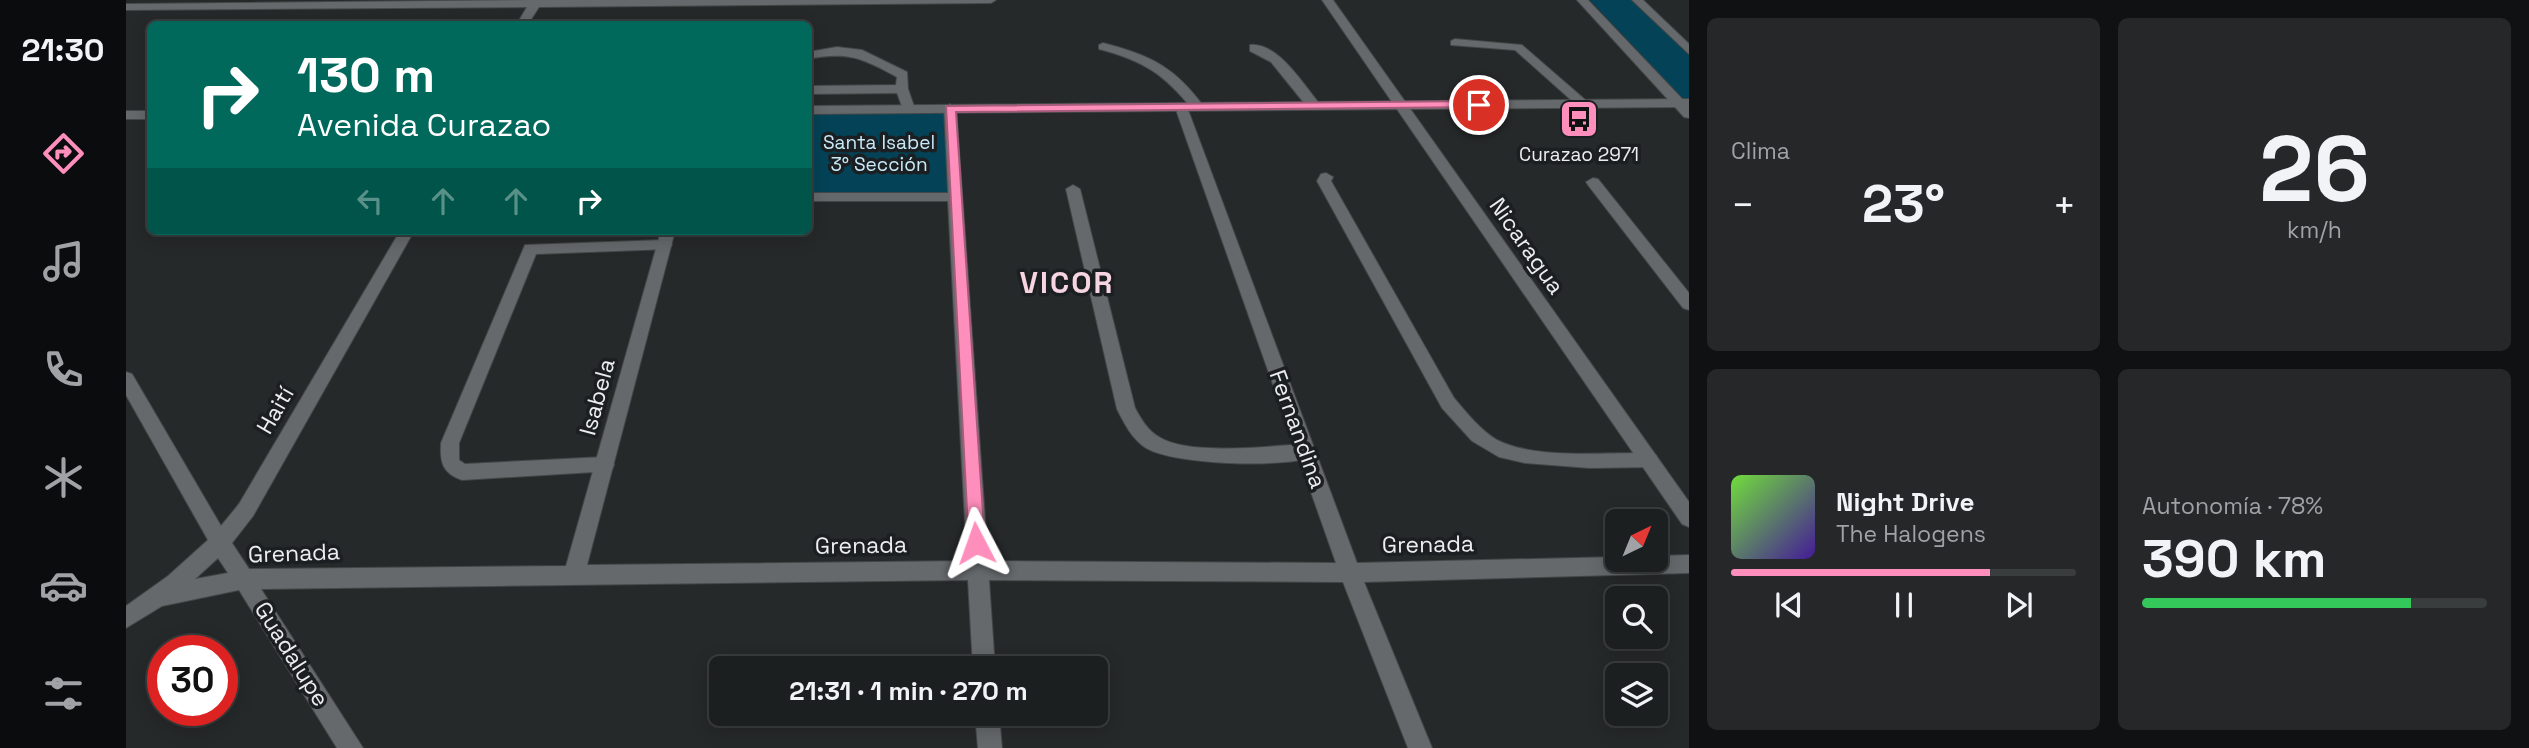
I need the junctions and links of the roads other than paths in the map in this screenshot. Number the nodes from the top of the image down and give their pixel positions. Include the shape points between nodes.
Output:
1 (922, 0) edge
2 (991, 0) edge
3 (1327, 0) edge
4 (1582, 0) edge
5 (1637, 0) edge
6 (536, 2) junction
7 (126, 6) edge
8 (525, 21) edge
9 (1455, 43) dead end
10 (1103, 47) dead end
11 (1254, 48) dead end
12 (1689, 50) edge
13 (812, 55) edge
14 (902, 89) junction
15 (812, 90) edge
16 (1584, 104) junction
17 (1314, 106) junction
18 (1401, 106) junction
19 (1190, 107) junction
20 (1686, 107) edge
21 (950, 108) junction
22 (909, 109) junction
23 (812, 110) edge
24 (126, 115) edge
25 (147, 115) edge
26 (1326, 177) dead end
27 (1593, 182) dead end
28 (1073, 189) dead end
29 (812, 197) edge
30 (953, 197) junction
31 (405, 235) edge
32 (666, 238) edge
33 (1689, 304) edge
34 (126, 379) edge
35 (1306, 453) junction
36 (1649, 461) junction
37 (604, 465) junction
38 (1689, 518) edge
39 (221, 544) junction
40 (1689, 564) edge
41 (977, 570) junction
42 (1350, 573) junction
43 (574, 575) junction
44 (246, 579) junction
45 (162, 596) junction
46 (126, 618) edge
47 (983, 656) edge
48 (988, 726) edge
49 (351, 748) edge
50 (990, 748) edge
51 (1420, 748) edge

1 - 2 street
1 - 6 street
3 - 18 street, Nicaragua
4 - 20 street
5 - 12 street
6 - 7 street
6 - 8 street
9 - 16 street via 1518,47
10 - 19 street via 1167,70
11 - 17 street via 1275,59
13 - 14 street via 855,49 902,75
14 - 15 street
14 - 22 street
16 - 18 street
16 - 20 street
17 - 18 street
17 - 19 street
18 - 36 street, Nicaragua
19 - 21 street
19 - 35 street, Fernandina
21 - 22 street
21 - 30 street
22 - 23 street
24 - 25 street
26 - 36 street via 1324,181 1448,403 1469,429 1493,446 1523,456
27 - 33 street
28 - 35 street via 1126,409 1137,429 1155,445 1179,454
29 - 30 street
30 - 41 street
31 - 39 street, Haití via 246,510
32 - 37 street, Isabela
32 - 37 street via 530,249 450,443 450,463 462,472
34 - 39 street, Guadalupe
35 - 42 street, Fernandina
36 - 38 street, Nicaragua
37 - 43 street, Isabela
39 - 44 street, Guadalupe
39 - 45 street, Haití
40 - 42 street, Grenada
41 - 42 street, Grenada
41 - 43 street, Grenada
41 - 47 street
42 - 51 street, Fernandina
43 - 44 street, Grenada
44 - 45 street, Grenada
44 - 49 street, Guadalupe
45 - 46 street
48 - 50 street

